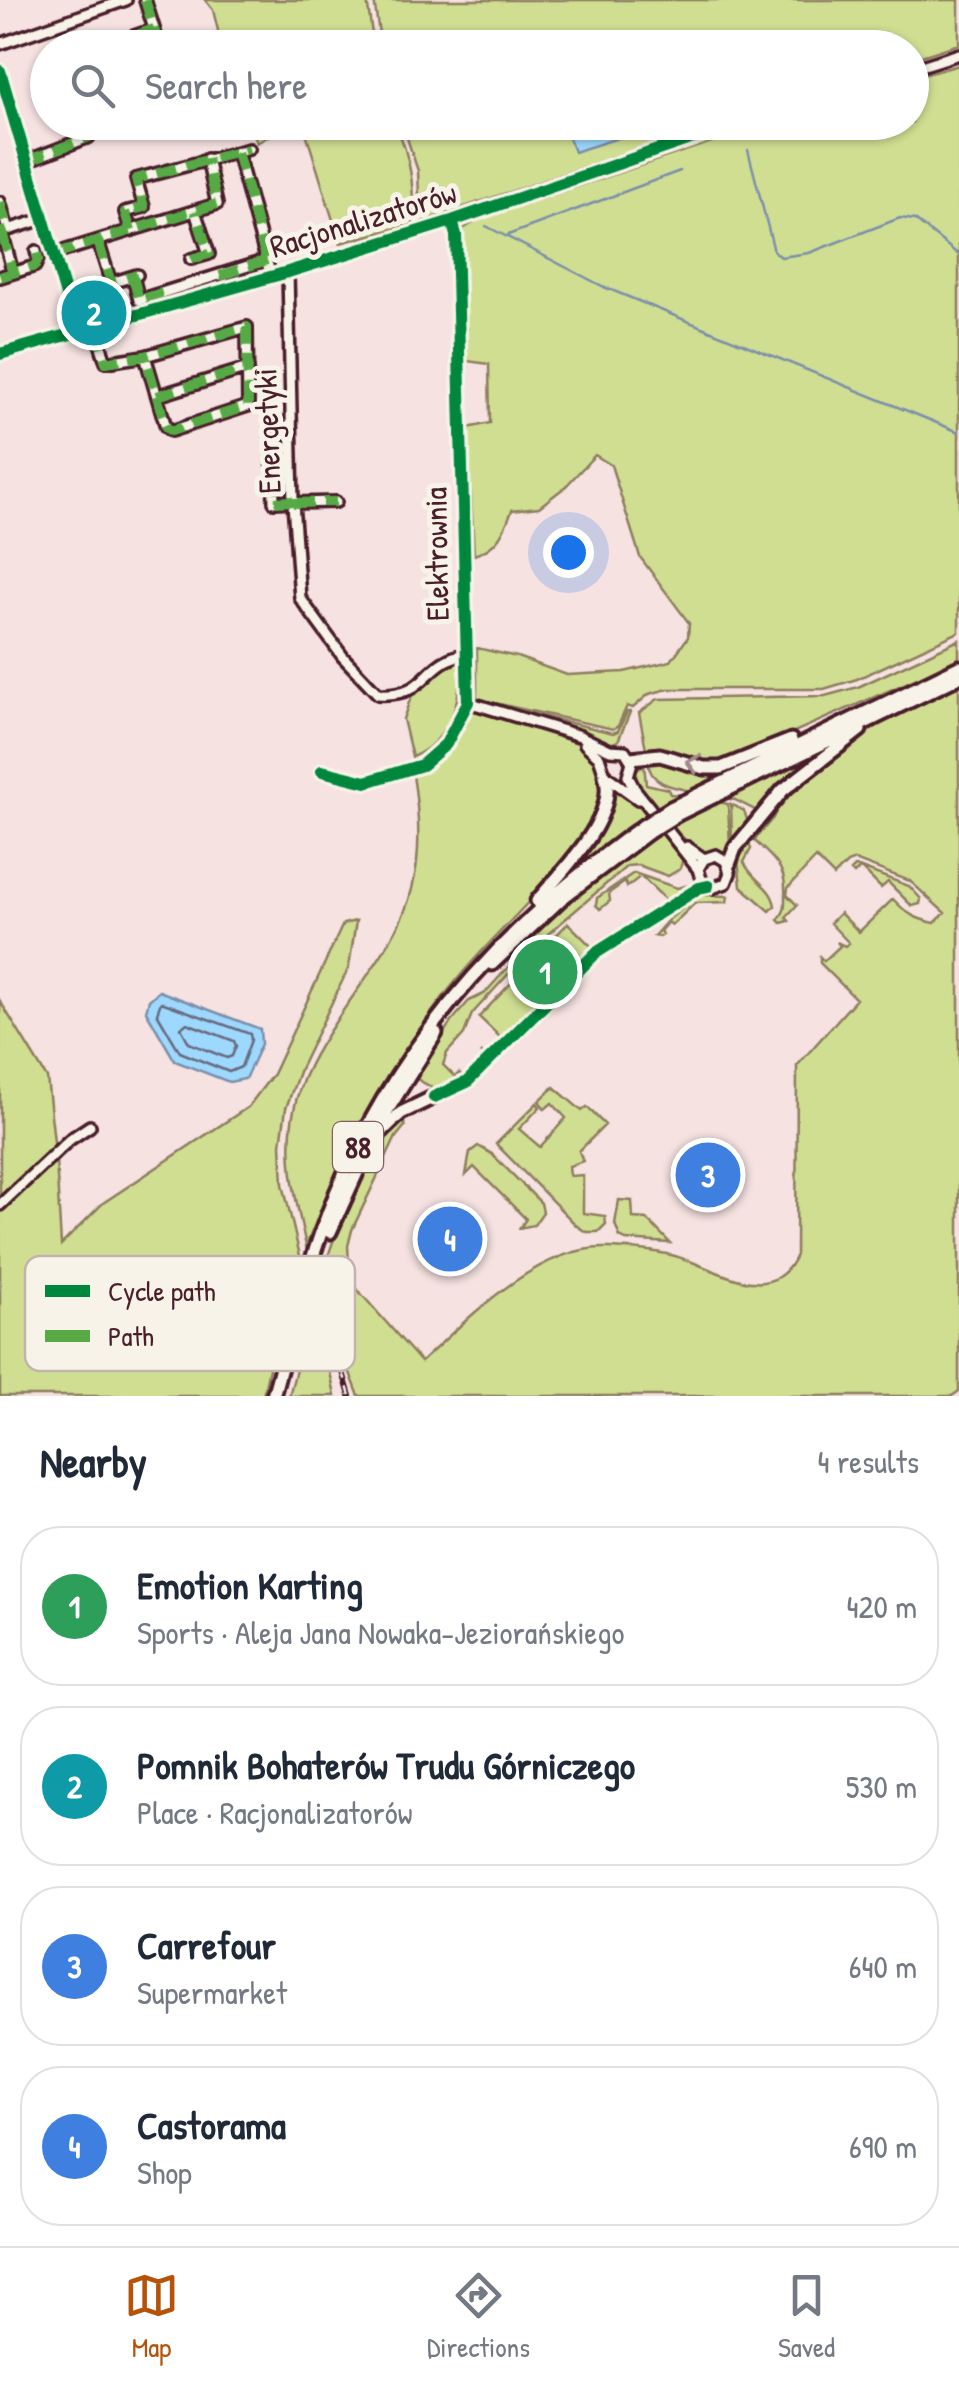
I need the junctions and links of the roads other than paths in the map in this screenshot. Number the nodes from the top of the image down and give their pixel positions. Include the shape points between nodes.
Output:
1 (126, 0) edge
2 (146, 0) edge
3 (154, 29) joint
4 (40, 30) edge
5 (151, 30) edge
6 (30, 34) edge
7 (0, 44) edge
8 (959, 54) edge
9 (929, 64) edge
10 (0, 70) edge
11 (82, 140) edge
12 (687, 140) edge
13 (249, 149) dead end
14 (237, 152) junction
15 (207, 159) junction
16 (27, 162) junction
17 (0, 202) edge
18 (195, 211) junction
19 (44, 219) junction
20 (452, 221) junction
21 (131, 230) junction
22 (3, 232) edge
23 (98, 241) junction
24 (36, 251) dead end
25 (54, 254) junction
26 (191, 259) dead end
27 (266, 260) junction
28 (13, 272) junction
29 (288, 272) junction
30 (0, 276) edge
31 (271, 277) junction
32 (95, 328) junction
33 (77, 333) junction
34 (0, 354) edge
35 (146, 356) junction
36 (248, 368) junction
37 (157, 396) junction
38 (291, 431) junction
39 (294, 502) junction
40 (336, 502) dead end
41 (466, 654) junction
42 (959, 667) edge
43 (959, 677) edge
44 (886, 706) junction
45 (465, 707) junction
46 (570, 734) junction
47 (610, 750) junction
48 (632, 758) junction
49 (322, 770) dead end
50 (607, 774) junction
51 (628, 776) junction
52 (644, 804) junction
53 (646, 829) junction
54 (677, 840) junction
55 (704, 859) junction
56 (728, 864) junction
57 (698, 870) junction
58 (708, 886) junction
59 (471, 976) junction
60 (434, 1097) joint
61 (90, 1126) dead end
62 (368, 1146) junction
63 (0, 1206) edge
64 (314, 1256) edge
65 (321, 1256) edge
66 (282, 1371) edge
67 (284, 1371) edge
68 (276, 1396) edge

1 - 4 street
2 - 3 street
3 - 5 street
6 - 7 street
8 - 9 street
10 - 16 street
11 - 16 street
12 - 20 street, Racjonalizatorów
13 - 14 street
14 - 15 street
14 - 27 street
15 - 18 street via 218,200
15 - 21 street via 136,179 144,207 126,212
16 - 19 street
17 - 22 street
18 - 21 street
18 - 26 street via 209,254
19 - 22 street
19 - 25 street
20 - 29 street, Racjonalizatorów
20 - 41 street, Elektrownia
21 - 23 street
22 - 28 street
23 - 25 street
23 - 27 street via 111,283 135,276 139,300
24 - 28 street via 34,266
25 - 33 street
27 - 31 street
28 - 30 street
29 - 31 street, Racjonalizatorów
29 - 38 street, Energetyki
31 - 32 street, Racjonalizatorów
32 - 33 street, Racjonalizatorów
32 - 35 street via 106,362
33 - 34 street, Racjonalizatorów
35 - 36 street via 248,327
35 - 37 street
36 - 37 street
36 - 37 street via 248,406 171,431
38 - 39 street, Energetyki
38 - 39 street via 272,432 274,502
39 - 40 street
39 - 41 street, Energetyki via 300,598 342,658 378,694 414,690 437,666
41 - 45 street, Elektrownia
42 - 44 main road, 88
43 - 44 main road, 88
44 -> 48 main road via 720,768 660,755
44 - 53 main road, 88, bridge
44 - 56 main road via 783,790
45 - 46 street
45 - 49 street, Elektrownia via 439,752 414,768 359,782
46 - 47 street
46 - 50 street via 593,750
47 - 48 street
47 - 50 street via 603,758
48 - 51 street
50 - 51 street
50 - 52 street
50 - 59 main road via 596,826
51 - 52 street
52 - 54 street
53 - 59 main road, 88 via 564,885
53 - 62 main road, 88 via 478,978 425,1049
54 - 55 street
54 - 57 street
55 - 56 street via 716,855
55 - 57 street
56 - 58 street via 726,883
57 - 58 street
58 - 60 street via 596,953 467,1082
59 - 64 main road, 88 via 378,1109 336,1192
60 - 62 main road via 401,1113
61 - 63 street
62 - 65 main road, 88
66 - 68 main road, 88
67 - 68 main road, 88

